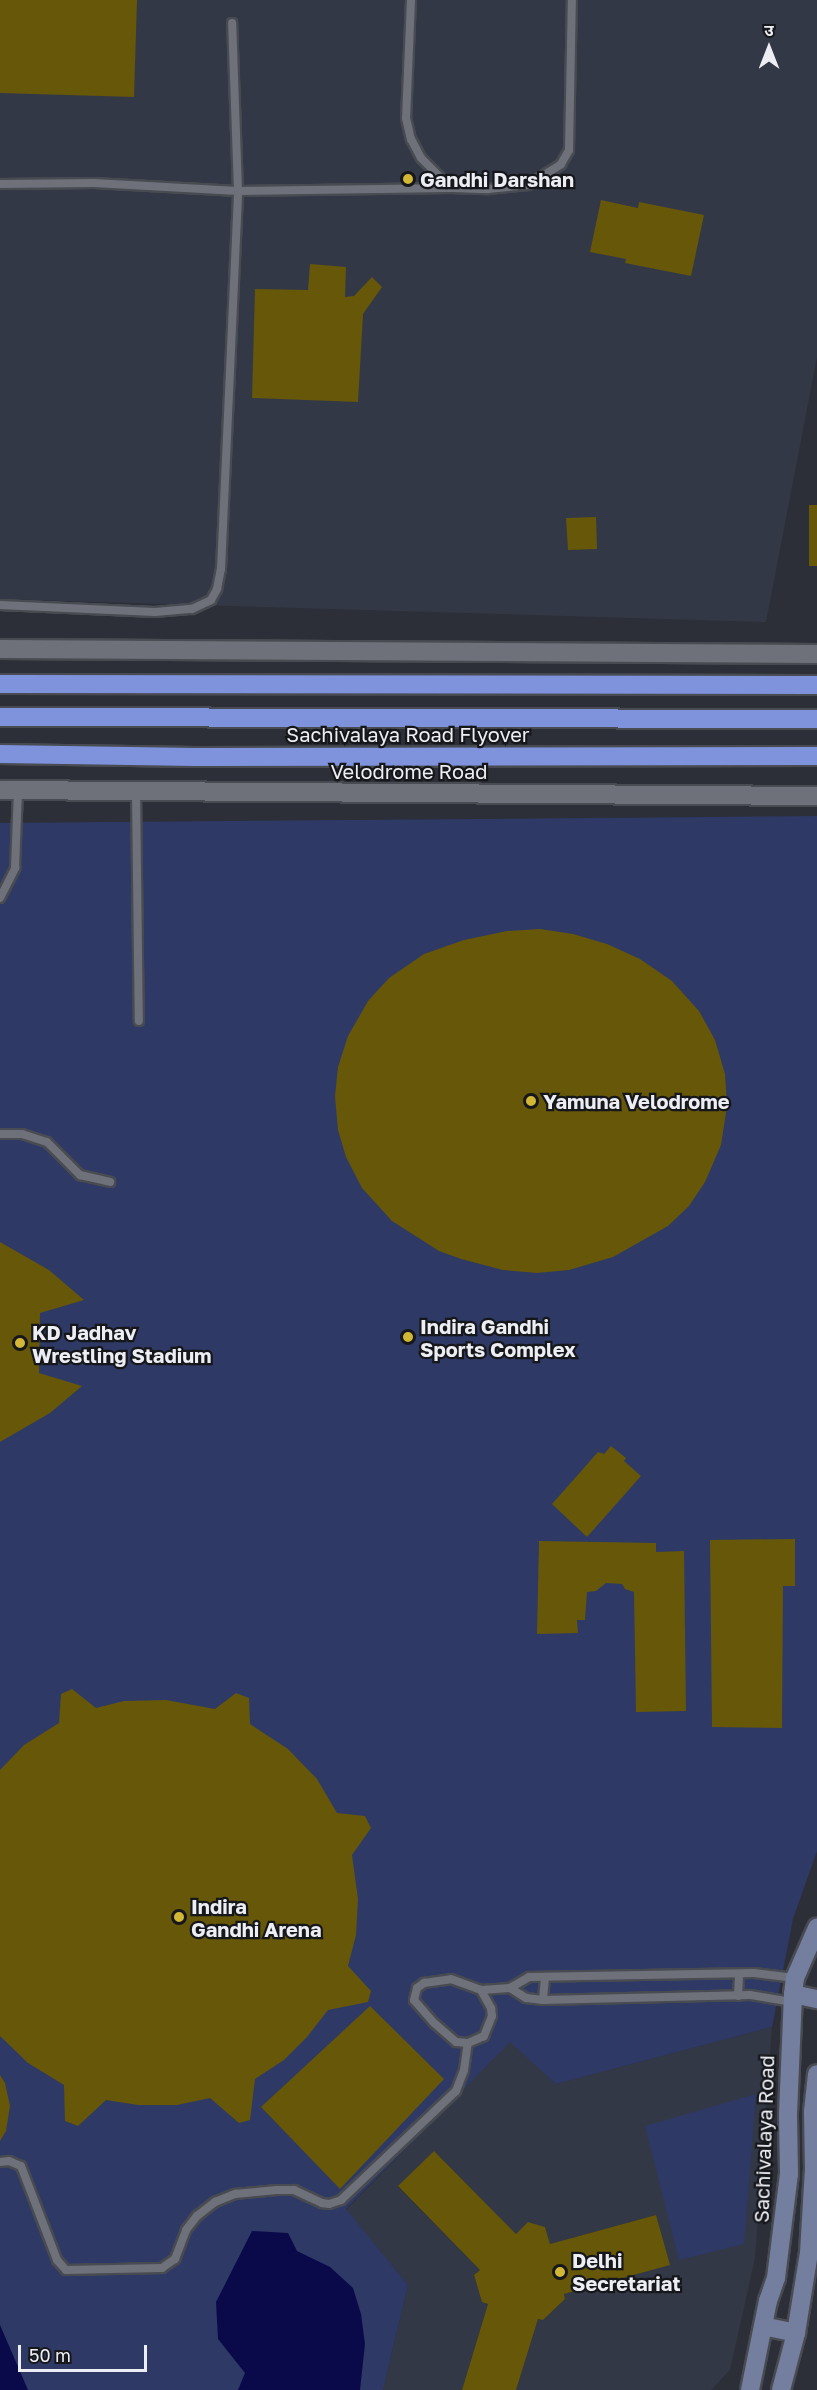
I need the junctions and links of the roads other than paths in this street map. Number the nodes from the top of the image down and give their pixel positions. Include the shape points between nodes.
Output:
1 (411, 0) edge
2 (572, 0) edge
3 (232, 23) dead end
4 (0, 184) edge
5 (451, 188) junction
6 (238, 191) junction
7 (0, 605) edge
8 (0, 649) edge
9 (817, 654) edge
10 (0, 684) edge
11 (817, 685) edge
12 (0, 717) edge
13 (817, 718) edge
14 (0, 754) edge
15 (817, 756) edge
16 (0, 790) edge
17 (18, 790) junction
18 (136, 791) junction
19 (817, 796) edge
20 (0, 898) edge
21 (139, 1021) dead end
22 (0, 1134) edge
23 (110, 1182) dead end
24 (817, 1928) edge
25 (739, 1974) junction
26 (545, 1977) junction
27 (510, 1988) junction
28 (481, 1990) junction
29 (793, 1991) junction
30 (738, 1996) junction
31 (817, 1999) edge
32 (543, 2000) junction
33 (468, 2043) junction
34 (816, 2083) edge
35 (789, 2092) junction
36 (0, 2162) edge
37 (763, 2326) junction
38 (796, 2333) junction
39 (750, 2390) edge
40 (781, 2390) edge

1 - 5 lane via 406,118 411,140 421,158
2 - 5 lane via 569,150 561,164 528,185
3 - 6 lane
4 - 6 lane via 94,183
5 - 6 lane
6 - 7 lane via 221,569 211,600 192,609 155,612
8 - 9 street
10 - 11 highway
12 - 13 highway, Sachivalaya Road Flyover
14 - 15 highway, Sachivalaya Road Flyover
16 - 17 street, Velodrome Road
17 - 18 street, Velodrome Road
17 - 20 lane via 15,868
18 - 19 street, Velodrome Road
18 - 21 lane
22 - 23 lane via 22,1134 47,1142 80,1175
24 - 29 main road, Sachivalaya Road
25 - 26 lane
25 - 29 lane
25 - 30 lane
26 - 27 lane via 529,1977
26 - 32 lane
27 - 28 lane
27 - 32 lane via 526,1998
28 - 33 lane via 492,2016 484,2036
28 - 33 lane via 451,1979 424,1983 414,1994 417,2005 434,2023 456,2042
29 - 30 lane
29 - 31 main road
29 - 35 main road, Sachivalaya Road
30 - 32 lane
33 - 36 lane via 456,2091 341,2200 322,2203 294,2190 235,2194 215,2202 197,2216 186,2230 175,2259 162,2268 66,2270 57,2259 21,2166
34 - 35 main road
34 - 38 main road via 810,2241
35 - 37 main road, Sachivalaya Road via 789,2174 783,2229 776,2278
37 - 38 main road
37 - 39 main road, Sachivalaya Road
38 - 40 main road

